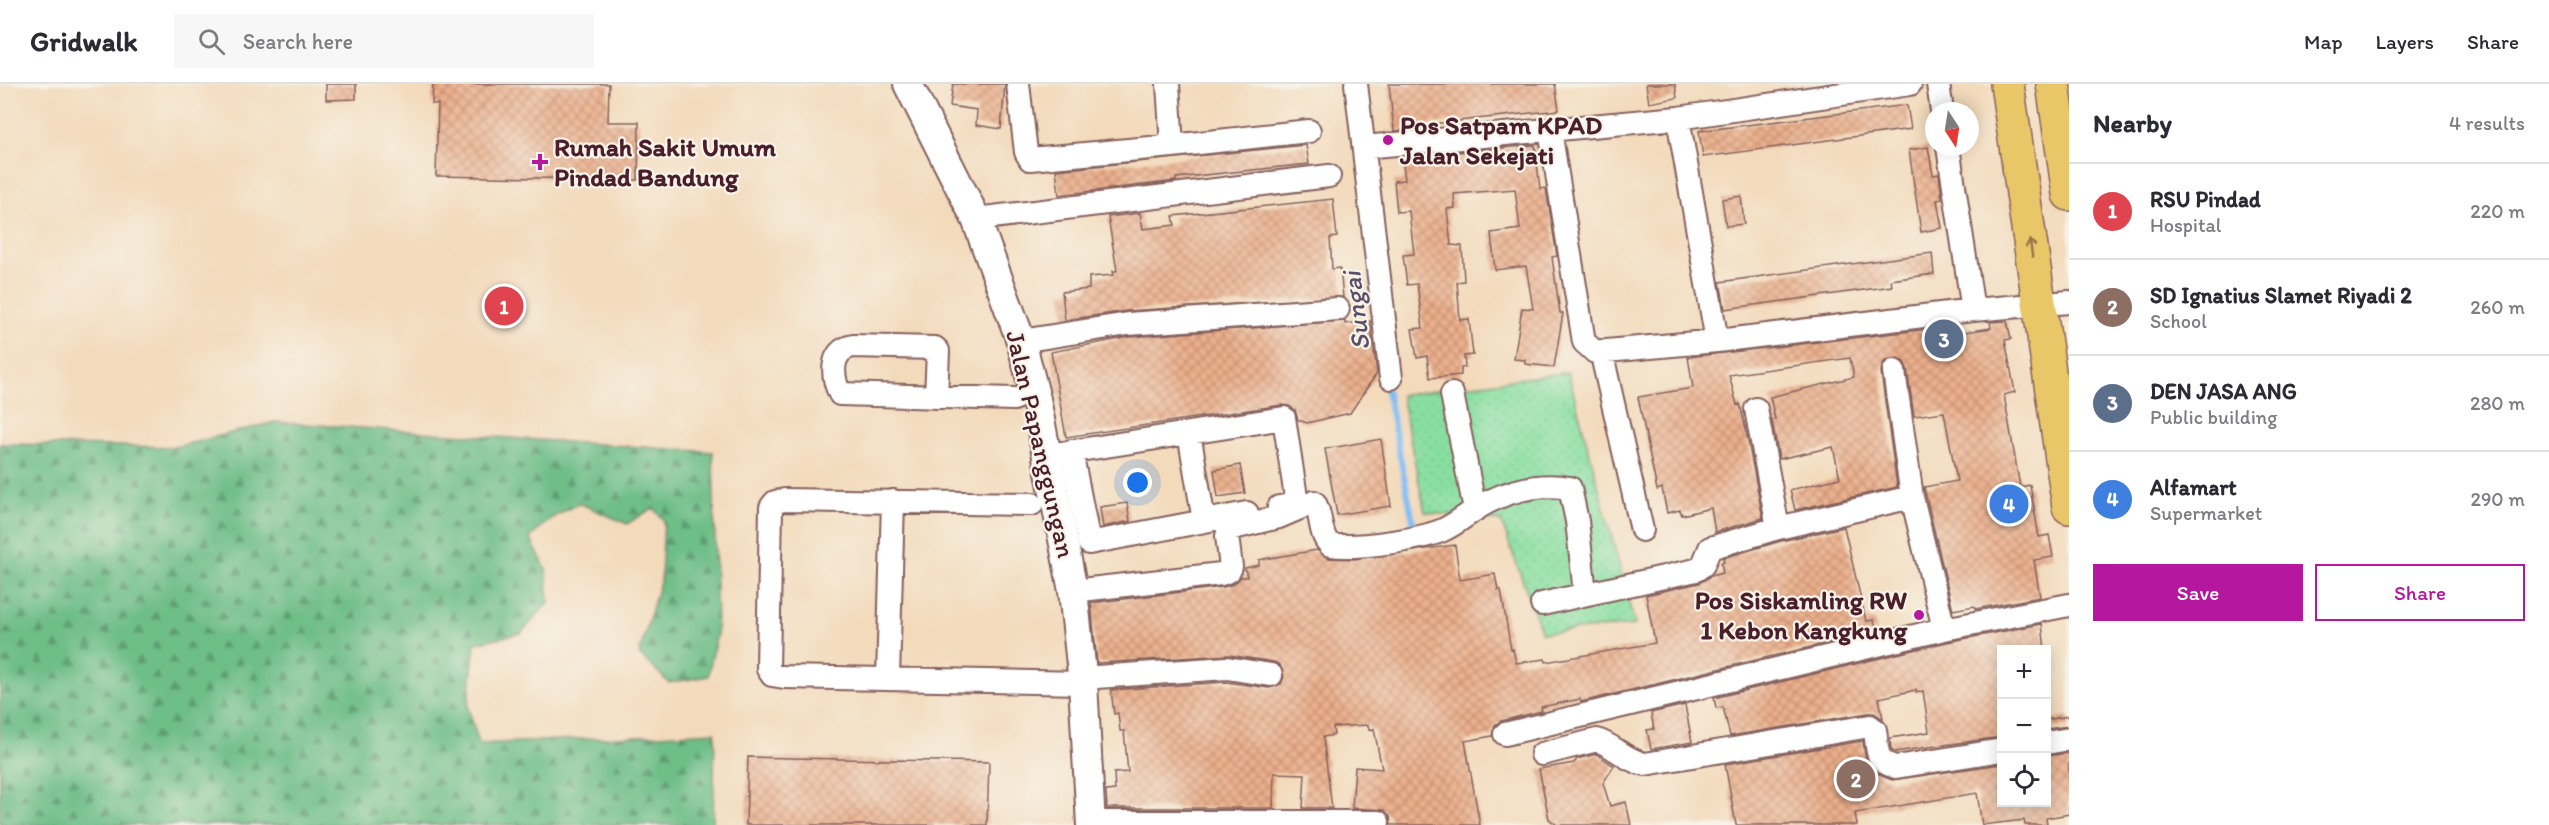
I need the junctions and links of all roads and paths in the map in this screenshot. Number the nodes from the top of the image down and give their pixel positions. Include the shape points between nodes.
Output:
1 (908, 84) edge
2 (1018, 84) edge
3 (1168, 84) edge
4 (1356, 84) edge
5 (1910, 84) edge
6 (1938, 84) edge
7 (2007, 84) edge
8 (2053, 84) edge
9 (1941, 102) edge
10 (1678, 118) junction
11 (1309, 130) dead end
12 (1550, 130) junction
13 (1172, 146) junction
14 (1364, 147) junction
15 (1949, 156) edge
16 (1329, 176) dead end
17 (2069, 194) edge
18 (976, 219) junction
19 (2054, 304) edge
20 (1338, 309) dead end
21 (1973, 310) junction
22 (1021, 341) junction
23 (1717, 341) junction
24 (1601, 351) junction
25 (1894, 371) dead end
26 (1391, 378) dead end
27 (1452, 394) dead end
28 (936, 397) junction
29 (1014, 399) dead end
30 (1756, 409) dead end
31 (1189, 433) junction
32 (1060, 453) junction
33 (1912, 497) junction
34 (893, 501) junction
35 (1032, 504) dead end
36 (2069, 507) edge
37 (1476, 510) junction
38 (1204, 521) junction
39 (1778, 528) junction
40 (1642, 530) dead end
41 (1073, 591) junction
42 (1585, 593) junction
43 (1542, 604) dead end
44 (2069, 605) edge
45 (1944, 629) junction
46 (1271, 675) dead end
47 (888, 678) junction
48 (1082, 680) junction
49 (1505, 734) dead end
50 (2069, 739) edge
51 (2051, 742) edge
52 (1997, 751) edge
53 (1542, 754) dead end
54 (1378, 822) dead end
55 (1090, 824) edge

1 - 18 street, Jalan Papanggungan
2 - 13 street via 1030,159
3 - 13 street
4 - 14 street
5 - 10 street
6 - 9 street
19 -> 7 main road
8 - 17 main road
10 - 12 street
10 - 23 street
11 - 13 street
12 - 14 street
12 - 24 street via 1584,342 1592,351
14 - 26 street
15 - 21 street
16 - 18 street
18 - 22 street, Jalan Papanggungan
19 - 21 street
19 - 36 main road
20 - 22 street via 1128,324
21 - 23 street
22 - 32 street, Jalan Papanggungan
23 - 24 street
24 - 40 street
25 - 33 street
27 - 37 street
28 - 28 street via 840,394 834,367 837,355 853,346 933,347 938,351
28 - 29 street
30 - 39 street
31 - 32 street
31 - 38 street
31 - 38 street via 1284,418 1297,504
32 - 38 street via 1089,543
32 - 41 street, Jalan Papanggungan
33 - 39 street
33 - 45 street
34 - 35 street
34 - 47 street
34 - 47 street via 785,500 772,504 767,663 770,673 778,677
37 - 41 street via 1442,530 1405,541 1336,546 1326,541 1314,502 1279,517 1229,529 1231,567 1221,574
37 - 42 street via 1489,501 1533,487 1570,488
39 - 42 street via 1710,548 1703,565 1696,570
41 - 48 street, Jalan Papanggungan
42 - 43 street
44 - 45 street
45 - 49 street
46 - 48 street via 1227,668
47 - 48 street
48 - 55 street, Jalan Papanggungan
50 - 51 street
52 - 53 street via 1896,767 1880,760 1875,730 1870,726 1645,764 1634,762 1597,740
54 - 55 street

